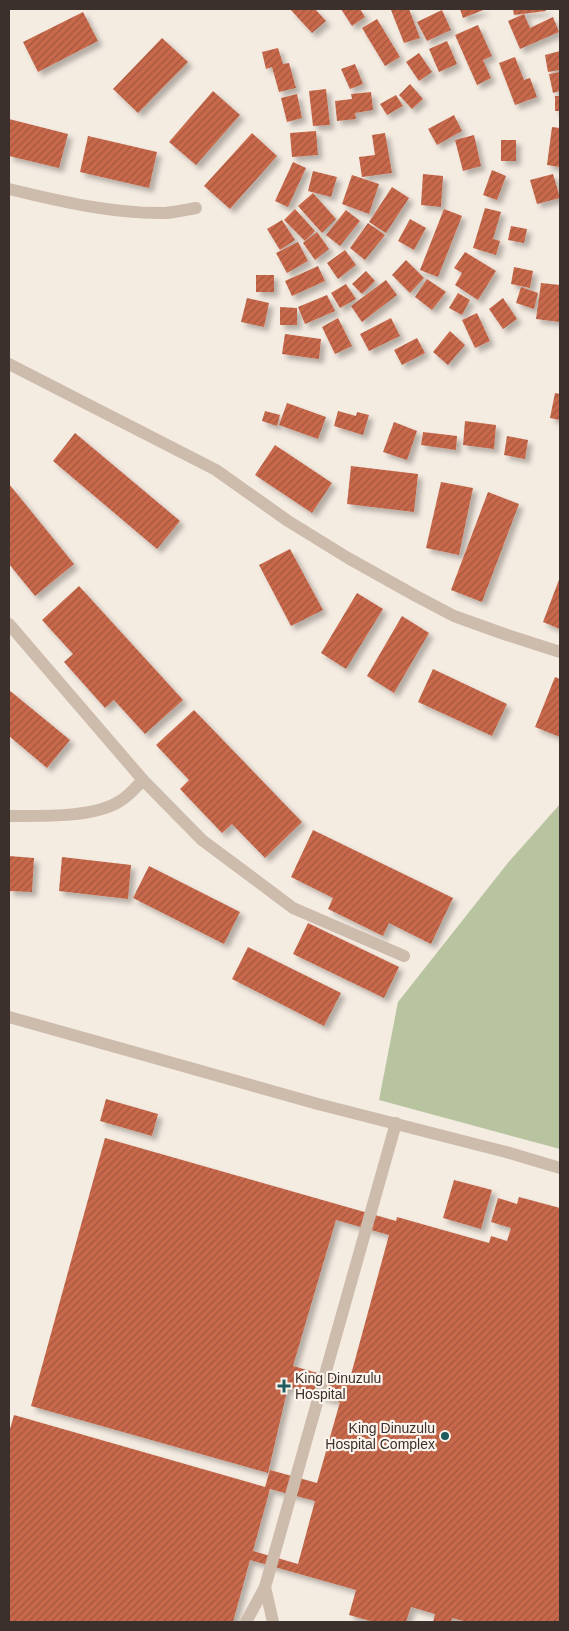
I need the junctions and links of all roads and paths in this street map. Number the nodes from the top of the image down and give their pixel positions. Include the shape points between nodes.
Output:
1 (9, 189) edge
2 (196, 208) dead end
3 (9, 364) edge
4 (9, 624) edge
5 (560, 652) edge
6 (143, 780) junction
7 (9, 816) edge
8 (404, 956) dead end
9 (9, 1017) edge
10 (396, 1123) junction
11 (560, 1168) edge
12 (265, 1587) junction
13 (246, 1622) edge
14 (273, 1622) edge

1 - 2 street via 89,206 138,212 167,213
3 - 5 street via 216,470 288,522 454,616
4 - 6 street
6 - 7 street via 119,802 99,810 54,816
6 - 8 street via 202,840 293,908
9 - 10 street
10 - 11 street
10 - 12 street
12 - 13 street
12 - 14 street

